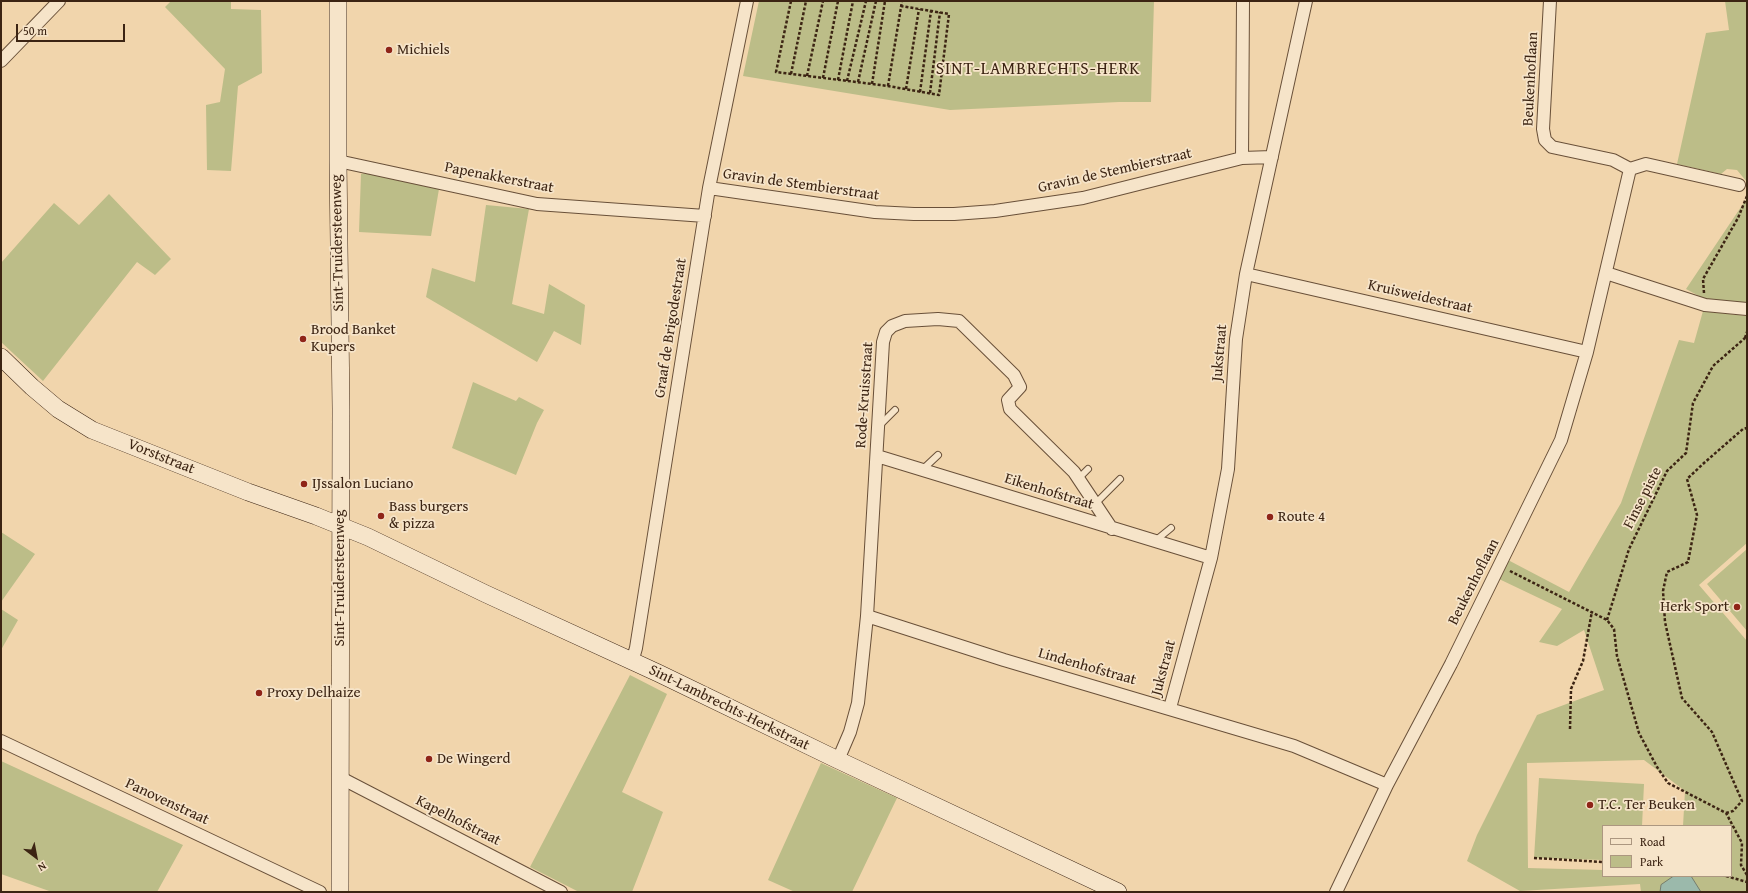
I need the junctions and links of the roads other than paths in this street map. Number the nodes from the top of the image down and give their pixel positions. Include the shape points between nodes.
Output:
1 (59, 1) edge
2 (338, 1) edge
3 (747, 1) edge
4 (1244, 1) edge
5 (1306, 1) edge
6 (1550, 1) edge
7 (1, 61) edge
8 (1272, 157) junction
9 (1242, 158) junction
10 (338, 161) junction
11 (1630, 169) junction
12 (1739, 185) dead end
13 (709, 188) junction
14 (705, 216) junction
15 (1606, 273) junction
16 (1246, 274) junction
17 (1747, 309) edge
18 (1587, 352) junction
19 (1, 357) edge
20 (895, 410) dead end
21 (879, 426) junction
22 (938, 455) dead end
23 (877, 456) junction
24 (1088, 469) dead end
25 (922, 470) junction
26 (1078, 479) junction
27 (1120, 479) dead end
28 (1096, 503) junction
29 (340, 525) junction
30 (1112, 528) junction
31 (1171, 528) dead end
32 (1155, 541) junction
33 (1211, 558) junction
34 (867, 616) junction
35 (632, 662) junction
36 (1170, 708) junction
37 (1, 742) edge
38 (838, 760) junction
39 (341, 778) junction
40 (1387, 785) junction
41 (1116, 891) edge
42 (320, 892) edge
43 (340, 892) edge
44 (561, 892) edge
45 (1336, 892) edge

1 - 7 street
2 - 10 street, Sint-Truidersteenweg
3 - 13 street, Graaf de Brigodestraat
4 - 9 street
5 - 8 street, Jukstraat
6 - 11 street, Beukenhoflaan via 1543,129 1546,140 1552,147 1613,160
8 - 9 street, Gravin de Stembierstraat
8 - 16 street, Jukstraat
9 - 13 street, Gravin de Stembierstraat via 1083,198 996,211 954,214 875,212
10 - 14 street, Papenakkerstraat via 537,204
10 - 29 street, Sint-Truidersteenweg
11 - 12 street via 1646,164
11 - 15 street, Beukenhoflaan
13 - 14 street, Graaf de Brigodestraat
14 - 35 street, Graaf de Brigodestraat
15 - 17 street via 1705,305
15 - 18 street, Beukenhoflaan
16 - 18 street, Kruisweidestraat
16 - 33 street, Jukstraat via 1236,339 1228,469
18 - 40 street, Beukenhoflaan via 1561,440 1451,664
19 - 29 street, Vorststraat via 58,409 92,430 248,492
20 - 21 lane
21 - 23 street, Rode-Kruisstraat
21 - 26 street, Rode-Kruisstraat via 883,342 886,332 892,326 905,321 959,321 1018,381 1020,387 1008,400 1010,409 1074,472
22 - 25 lane
23 - 25 street, Eikenhofstraat
23 - 34 street, Rode-Kruisstraat
24 - 26 lane
25 - 30 street, Eikenhofstraat
26 - 28 street, Rode-Kruisstraat
27 - 28 lane
28 - 30 street, Rode-Kruisstraat
29 - 35 street, Sint-Lambrechts-Herkstraat
29 - 39 street, Sint-Truidersteenweg
30 - 32 street, Eikenhofstraat
31 - 32 lane
32 - 33 street, Eikenhofstraat
33 - 36 street, Jukstraat
34 - 36 street, Lindenhofstraat via 1004,660
34 - 38 street, Rode-Kruisstraat via 858,703 850,732
35 - 38 street, Sint-Lambrechts-Herkstraat
36 - 40 street, Lindenhofstraat via 1294,746
37 - 42 street, Panovenstraat
38 - 41 street, Sint-Lambrechts-Herkstraat
39 - 43 street, Sint-Truidersteenweg
39 - 44 street, Kapelhofstraat
40 - 45 street, Beukenhoflaan

